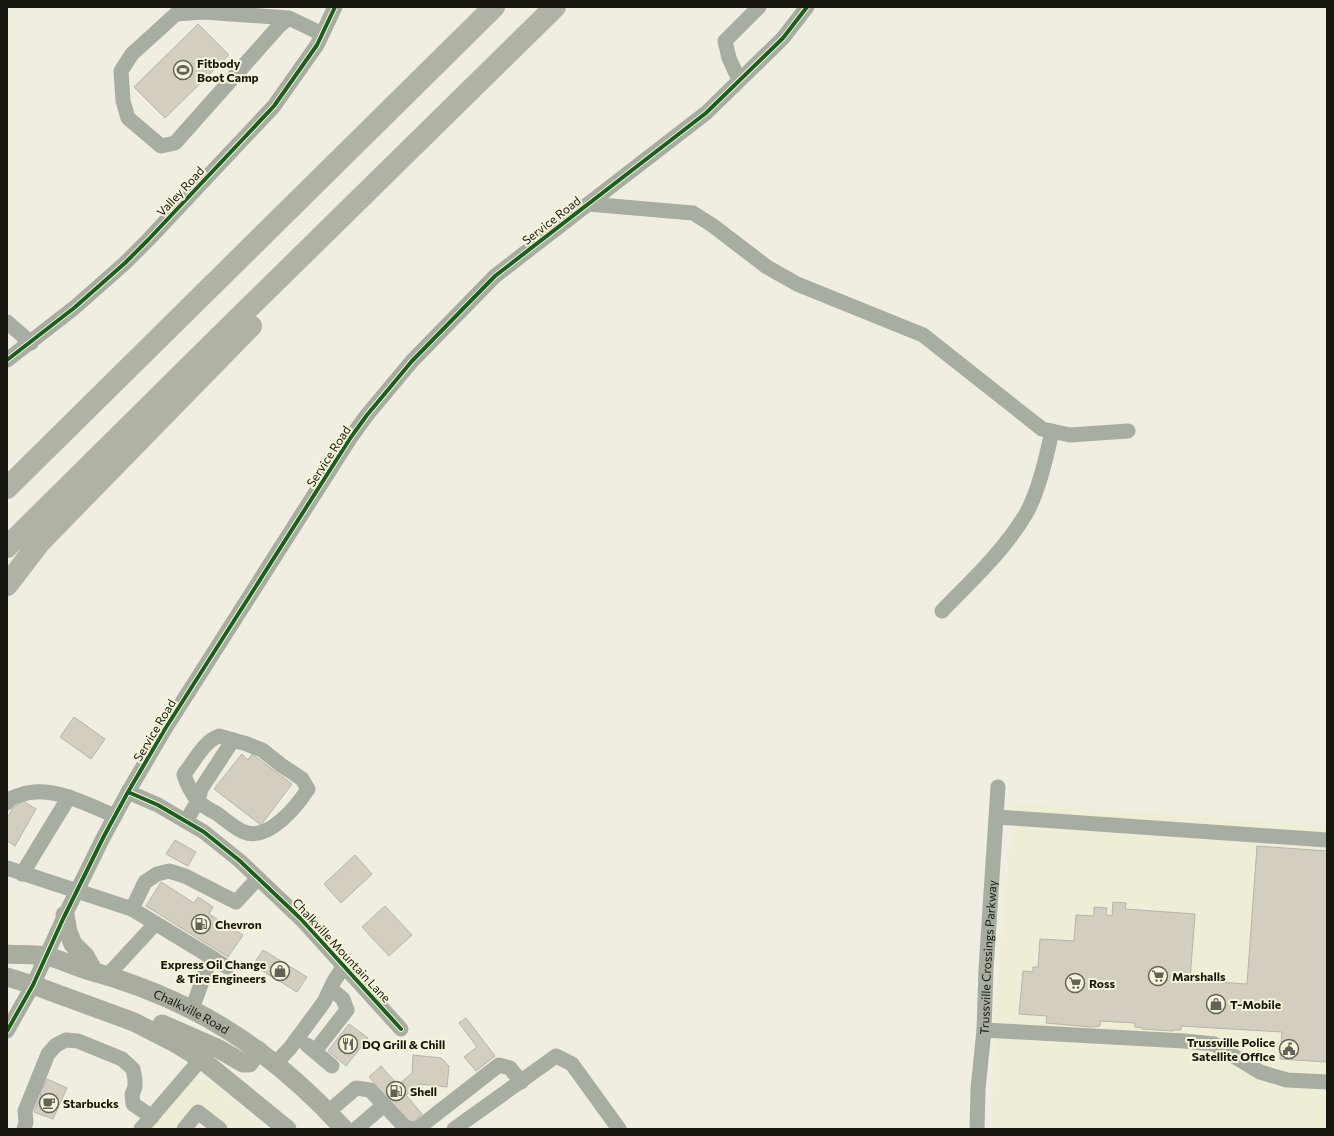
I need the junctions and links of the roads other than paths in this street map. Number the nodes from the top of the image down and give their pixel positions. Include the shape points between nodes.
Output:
1 (335, 7) edge
2 (494, 7) edge
3 (555, 7) edge
4 (759, 7) edge
5 (807, 7) edge
6 (289, 18) junction
7 (322, 34) junction
8 (739, 80) junction
9 (446, 113) junction
10 (588, 204) junction
11 (7, 322) edge
12 (30, 343) junction
13 (7, 360) edge
14 (1052, 431) junction
15 (1128, 431) dead end
16 (7, 488) edge
17 (7, 548) edge
18 (7, 585) edge
19 (942, 611) dead end
20 (233, 740) junction
21 (998, 787) dead end
22 (128, 792) junction
23 (69, 797) junction
24 (198, 801) junction
25 (7, 803) edge
26 (115, 816) junction
27 (997, 816) junction
28 (186, 821) junction
29 (1327, 840) edge
30 (7, 868) edge
31 (22, 874) junction
32 (258, 878) junction
33 (77, 891) junction
34 (132, 910) junction
35 (65, 915) junction
36 (155, 924) junction
37 (7, 954) edge
38 (46, 956) junction
39 (210, 957) junction
40 (344, 966) junction
41 (227, 967) dead end
42 (101, 974) junction
43 (7, 978) edge
44 (34, 985) junction
45 (331, 989) junction
46 (192, 1009) junction
47 (119, 1016) junction
48 (401, 1028) dead end
49 (984, 1030) junction
50 (7, 1031) edge
51 (298, 1038) junction
52 (258, 1050) junction
53 (315, 1051) junction
54 (201, 1059) junction
55 (275, 1064) junction
56 (332, 1066) dead end
57 (521, 1082) junction
58 (1327, 1082) edge
59 (458, 1097) junction
60 (384, 1105) junction
61 (328, 1112) junction
62 (473, 1116) junction
63 (152, 1117) junction
64 (25, 1126) edge
65 (421, 1128) edge
66 (141, 1129) edge
67 (184, 1129) edge
68 (220, 1129) edge
69 (287, 1129) edge
70 (344, 1129) edge
71 (356, 1129) edge
72 (454, 1129) edge
73 (619, 1129) edge
74 (977, 1129) edge

1 - 7 street, Valley Road
2 - 16 highway
3 - 9 highway
4 - 8 street via 725,41
5 - 8 street, Service Road via 783,38
6 - 6 street via 175,143 161,146 128,118 123,101 122,71 132,54 176,14 203,12
6 - 7 street
7 - 12 street, Valley Road via 274,106 148,240 74,308
8 - 10 street, Service Road via 706,113
9 - 17 highway
9 - 18 highway via 337,238 40,542
10 - 14 street via 692,213 767,267 797,284 923,335 1042,429
10 - 22 street, Service Road via 495,276 412,361 367,415 244,604
11 - 12 street
12 - 13 street, Valley Road
14 - 15 street via 1070,434
14 - 19 street via 1046,460 1027,511 1011,538
20 - 24 street via 201,789
20 - 24 street via 219,736 213,738 184,774
20 - 24 street via 262,750 302,779 308,789 291,811 277,823 253,834 244,832
21 - 27 street, Trussville Crossings Parkway
22 - 26 street, Service Road
22 - 28 street, Chalkville Mountain Lane
23 - 25 street via 42,792 25,793 10,799
23 - 26 street
23 - 31 street
24 - 28 street
26 - 33 street, Service Road
27 - 29 street
27 - 49 street, Trussville Crossings Parkway
28 - 32 street, Chalkville Mountain Lane via 204,832
30 - 31 street
31 - 33 street
32 - 34 street via 236,902 185,876 169,871 157,874 146,882
32 - 40 street, Chalkville Mountain Lane via 301,918
33 - 34 street
33 - 35 street, Service Road
34 - 36 street
35 - 38 street, Service Road
35 - 42 main road via 73,944
36 - 39 street
36 - 42 street
37 - 38 main road, Chalkville Road
38 - 42 main road, Chalkville Road
38 - 44 street, Service Road
39 - 41 street
39 - 46 street
40 - 45 street
40 - 48 street, Chalkville Mountain Lane
42 - 46 main road, Chalkville Road via 125,981
43 - 44 main road
44 - 47 main road
44 - 50 street, Service Road
45 - 51 street
45 - 53 street via 343,999 347,1010
46 - 52 main road, Chalkville Road
47 - 52 main road via 142,1015 219,1049 243,1063 249,1063
47 - 54 main road
49 - 58 street via 1214,1044 1260,1072 1287,1080
49 - 74 street, Trussville Crossings Parkway
51 - 53 street
51 - 55 street
52 - 55 main road, Chalkville Road
53 - 56 street
54 - 63 street
54 - 69 main road
55 - 61 main road, Chalkville Road
57 - 59 street via 510,1068 499,1065
57 - 62 street
57 - 73 street via 556,1056 572,1064
59 - 62 street
59 - 65 street
60 - 61 street via 370,1090 356,1088
60 - 65 street via 405,1127
60 - 71 street
61 - 70 main road, Chalkville Road
62 - 72 street
63 - 64 street via 133,1104 133,1069 122,1059 78,1041 66,1040 56,1045 48,1054 25,1111
63 - 66 street
67 - 68 street via 198,1112

